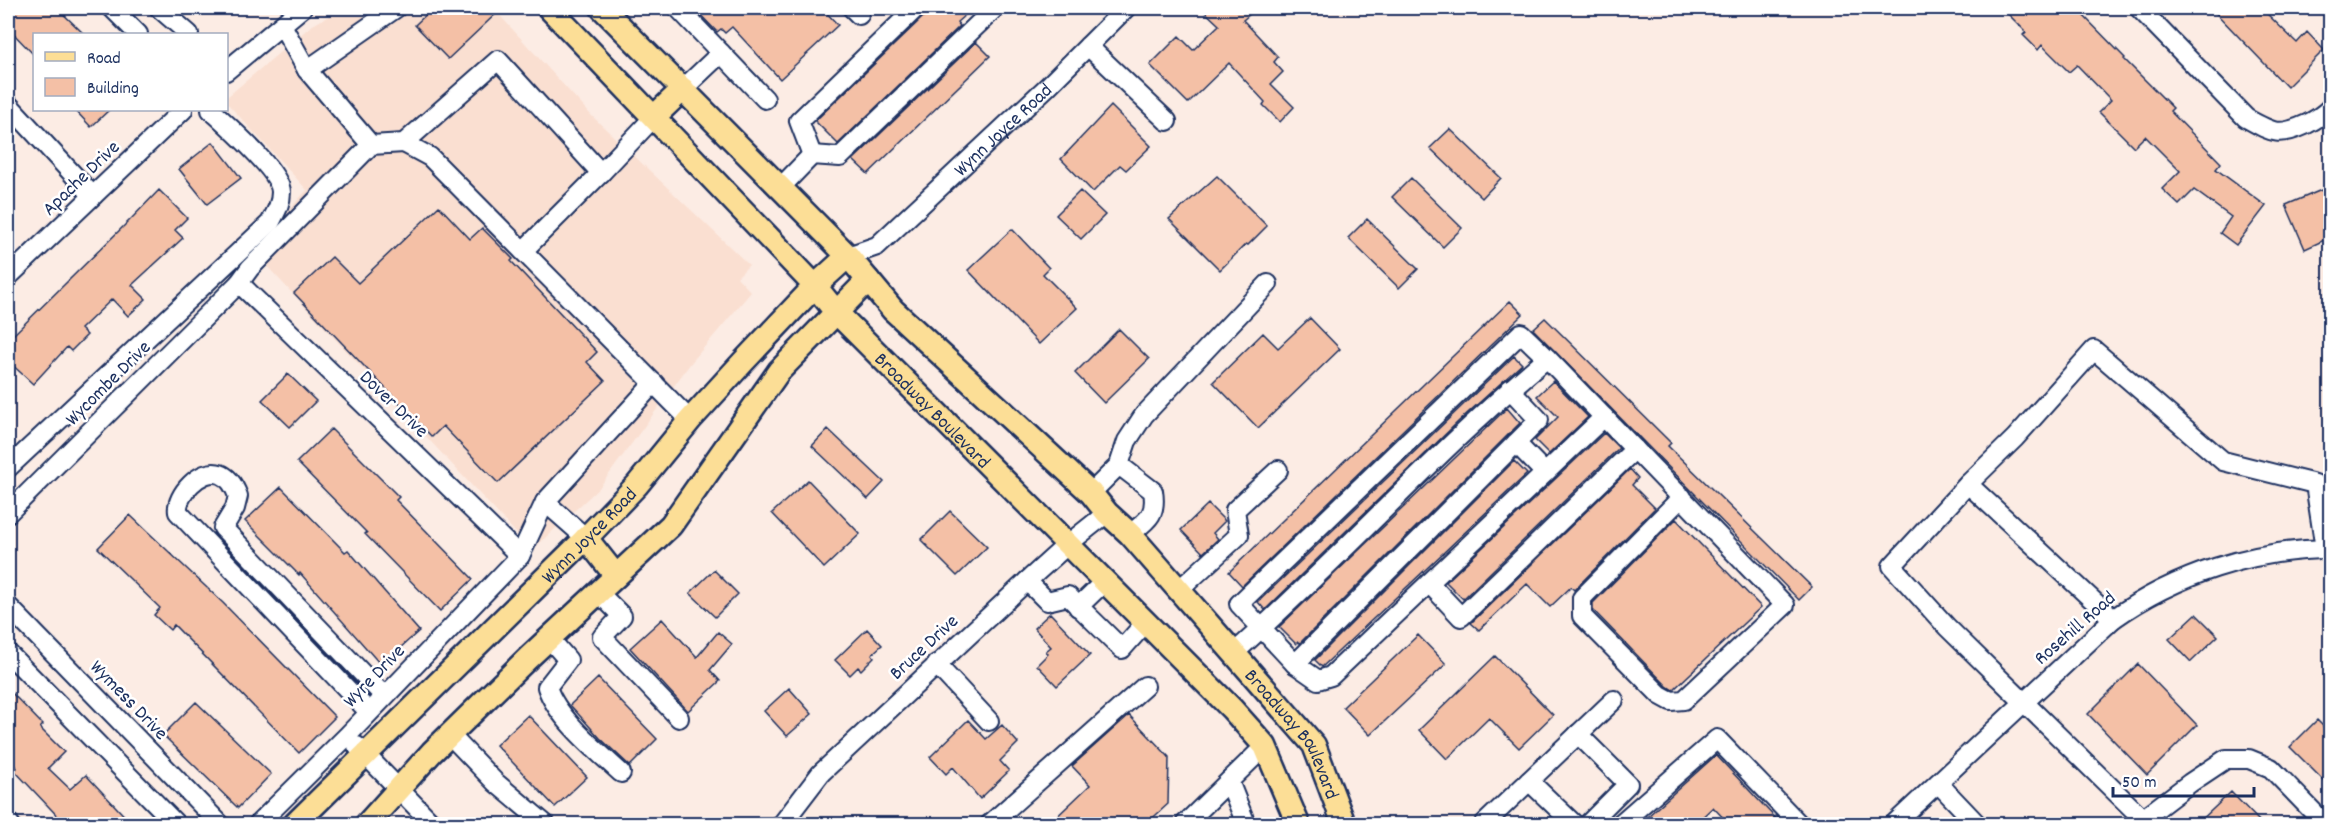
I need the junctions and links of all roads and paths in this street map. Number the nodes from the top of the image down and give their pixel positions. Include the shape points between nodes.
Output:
1 (112, 8) edge
2 (159, 8) edge
3 (302, 8) edge
4 (396, 8) edge
5 (549, 8) edge
6 (602, 8) edge
7 (678, 8) edge
8 (916, 8) edge
9 (995, 8) edge
10 (1126, 8) edge
11 (2139, 8) edge
12 (282, 25) junction
13 (137, 33) edge
14 (188, 33) edge
15 (1088, 46) junction
16 (721, 53) junction
17 (228, 68) edge
18 (307, 70) junction
19 (683, 89) junction
20 (765, 99) dead end
21 (8, 104) edge
22 (2331, 108) edge
23 (182, 111) edge
24 (212, 111) edge
25 (654, 117) junction
26 (1167, 121) dead end
27 (404, 143) junction
28 (371, 144) junction
29 (812, 155) junction
30 (601, 173) junction
31 (781, 187) junction
32 (93, 196) junction
33 (877, 246) junction
34 (523, 251) junction
35 (848, 256) junction
36 (8, 277) edge
37 (868, 280) junction
38 (239, 283) junction
39 (1268, 284) dead end
40 (815, 286) junction
41 (836, 312) junction
42 (1547, 358) junction
43 (654, 383) junction
44 (1510, 389) junction
45 (1604, 417) junction
46 (690, 420) junction
47 (1516, 443) junction
48 (1635, 449) junction
49 (1119, 465) junction
50 (8, 468) edge
51 (1278, 470) dead end
52 (1545, 473) junction
53 (1968, 484) junction
54 (1091, 493) junction
55 (1682, 497) junction
56 (545, 502) junction
57 (8, 513) edge
58 (1107, 513) junction
59 (223, 528) junction
60 (1130, 534) junction
61 (586, 538) junction
62 (207, 543) junction
63 (1068, 544) junction
64 (2328, 549) edge
65 (520, 556) junction
66 (616, 576) junction
67 (1027, 581) junction
68 (1105, 581) junction
69 (1429, 583) junction
70 (1179, 590) junction
71 (599, 593) junction
72 (296, 604) junction
73 (8, 606) edge
74 (1078, 607) junction
75 (2113, 619) junction
76 (281, 620) junction
77 (1146, 622) junction
78 (1262, 628) junction
79 (549, 638) junction
80 (8, 653) edge
81 (1234, 653) junction
82 (936, 664) junction
83 (1295, 664) junction
84 (1145, 686) dead end
85 (384, 696) junction
86 (1614, 700) dead end
87 (2024, 702) junction
88 (369, 712) junction
89 (679, 718) dead end
90 (989, 721) dead end
91 (1578, 734) junction
92 (450, 735) junction
93 (346, 737) junction
94 (1265, 746) junction
95 (366, 754) junction
96 (621, 773) dead end
97 (1229, 781) junction
98 (1529, 781) junction
99 (1938, 783) junction
100 (399, 789) junction
101 (2144, 821) edge
102 (176, 825) edge
103 (220, 825) edge
104 (258, 825) edge
105 (295, 825) edge
106 (367, 825) edge
107 (433, 825) edge
108 (545, 825) edge
109 (782, 825) edge
110 (990, 825) edge
111 (1185, 825) edge
112 (1246, 825) edge
113 (1298, 825) edge
114 (1344, 825) edge
115 (1484, 825) edge
116 (1574, 825) edge
117 (1588, 825) edge
118 (1620, 825) edge
119 (1799, 825) edge
120 (1894, 825) edge
121 (1977, 825) edge
122 (2325, 825) edge

1 - 13 street
2 - 14 street
3 - 12 street
4 - 18 street
5 - 25 main road, Broadway Boulevard
6 - 19 main road, Broadway Boulevard
7 - 16 street
8 - 29 street via 799,121
9 - 29 street via 840,157
10 - 15 street, Wynn Joyce Road
11 - 22 street via 2246,118 2266,129 2287,133
12 - 17 street
12 - 18 street
15 - 26 street
15 - 33 street, Wynn Joyce Road
16 - 19 street
16 - 20 street
18 - 28 street
19 - 25 main road
19 - 31 main road, Broadway Boulevard
21 - 32 street
23 - 32 street, Apache Drive
24 - 50 street via 274,172 281,189 280,206 270,223
25 - 30 street
25 - 40 main road, Broadway Boulevard
27 - 28 street
27 - 30 street via 498,60
27 - 34 street via 430,157
28 - 38 street, Wycombe Drive
29 - 31 street
30 - 34 street
31 - 35 main road, Broadway Boulevard
32 - 36 street, Apache Drive
33 - 35 street, Wynn Joyce Road
33 - 37 street
34 - 43 street
35 - 37 main road, Broadway Boulevard
35 - 40 main road, Wynn Joyce Road
37 - 41 main road
37 - 54 main road, Broadway Boulevard via 893,310
38 - 57 street, Wycombe Drive
38 - 65 street, Dover Drive
39 - 49 street via 1144,415 1127,441
40 - 41 main road, Broadway Boulevard
40 - 46 main road, Wynn Joyce Road
41 - 63 main road, Broadway Boulevard
41 - 66 main road via 779,371 671,525
42 - 44 street
42 - 45 street
42 - 78 street via 1521,333 1239,604
43 - 46 street
43 - 56 street, Wyre Drive
44 - 47 street via 1539,420
44 - 78 street
45 - 48 street
45 - 52 street
46 - 61 main road, Wynn Joyce Road via 637,485
47 - 52 street
47 - 83 street
48 - 55 street
48 - 69 street via 1461,617
49 - 54 street
49 - 60 street via 1153,491 1151,518
51 - 70 street via 1235,510 1239,535
52 - 69 street
53 - 64 street via 2094,350 2223,461 2315,484
53 - 75 street
53 - 87 street via 1892,566 1947,627
54 - 58 main road, Broadway Boulevard
55 - 55 street via 1785,605 1684,700 1671,701 1660,695 1582,616 1582,598
56 - 61 street
56 - 65 street, Wyre Drive
58 - 60 main road, Broadway Boulevard
58 - 63 street, Bruce Drive
59 - 62 street
59 - 62 street via 238,496 228,479 210,473 186,490 177,506 178,512
59 - 72 street
60 - 70 main road, Broadway Boulevard
61 - 66 main road
61 - 95 main road, Wynn Joyce Road
62 - 76 street
63 - 67 street, Bruce Drive
63 - 68 main road, Broadway Boulevard
64 - 75 street, Rosehill Road via 2270,555 2212,569 2182,580
65 - 85 street, Wyre Drive
66 - 71 main road
67 - 74 street via 1047,600 1068,596
67 - 82 street, Bruce Drive
68 - 74 street
68 - 77 main road, Broadway Boulevard
69 - 83 street via 1331,676 1318,680
70 - 81 main road, Broadway Boulevard
71 - 79 main road
71 - 89 street via 622,616 602,637
72 - 76 street
72 - 85 street
73 - 103 street, Wymess Drive
74 - 77 street via 1122,649
75 - 87 street, Rosehill Road
76 - 88 street
77 - 94 main road, Broadway Boulevard
78 - 81 street
78 - 83 street
79 - 92 main road
79 - 96 street via 568,660 547,687 551,700
80 - 102 street
81 - 114 main road, Broadway Boulevard via 1314,745
82 - 90 street
82 - 109 street, Bruce Drive via 821,773
84 - 110 street
85 - 88 street, Wyre Drive
86 - 91 street
87 - 99 street, Rosehill Road
87 - 101 street
88 - 93 street, Wyre Drive
91 - 98 street
91 - 117 street via 1628,784
92 - 100 main road
92 - 108 street via 495,782
93 - 95 street
93 - 104 street, Wyre Drive
94 - 97 street
94 - 113 main road, Broadway Boulevard
95 - 100 street
95 - 105 main road, Wynn Joyce Road
97 - 111 street
97 - 112 street
98 - 115 street
98 - 116 street
99 - 120 street, Rosehill Road
99 - 121 street
100 - 106 main road
100 - 107 street
101 - 122 street via 2226,759 2249,759 2271,768
118 - 119 street via 1717,739

